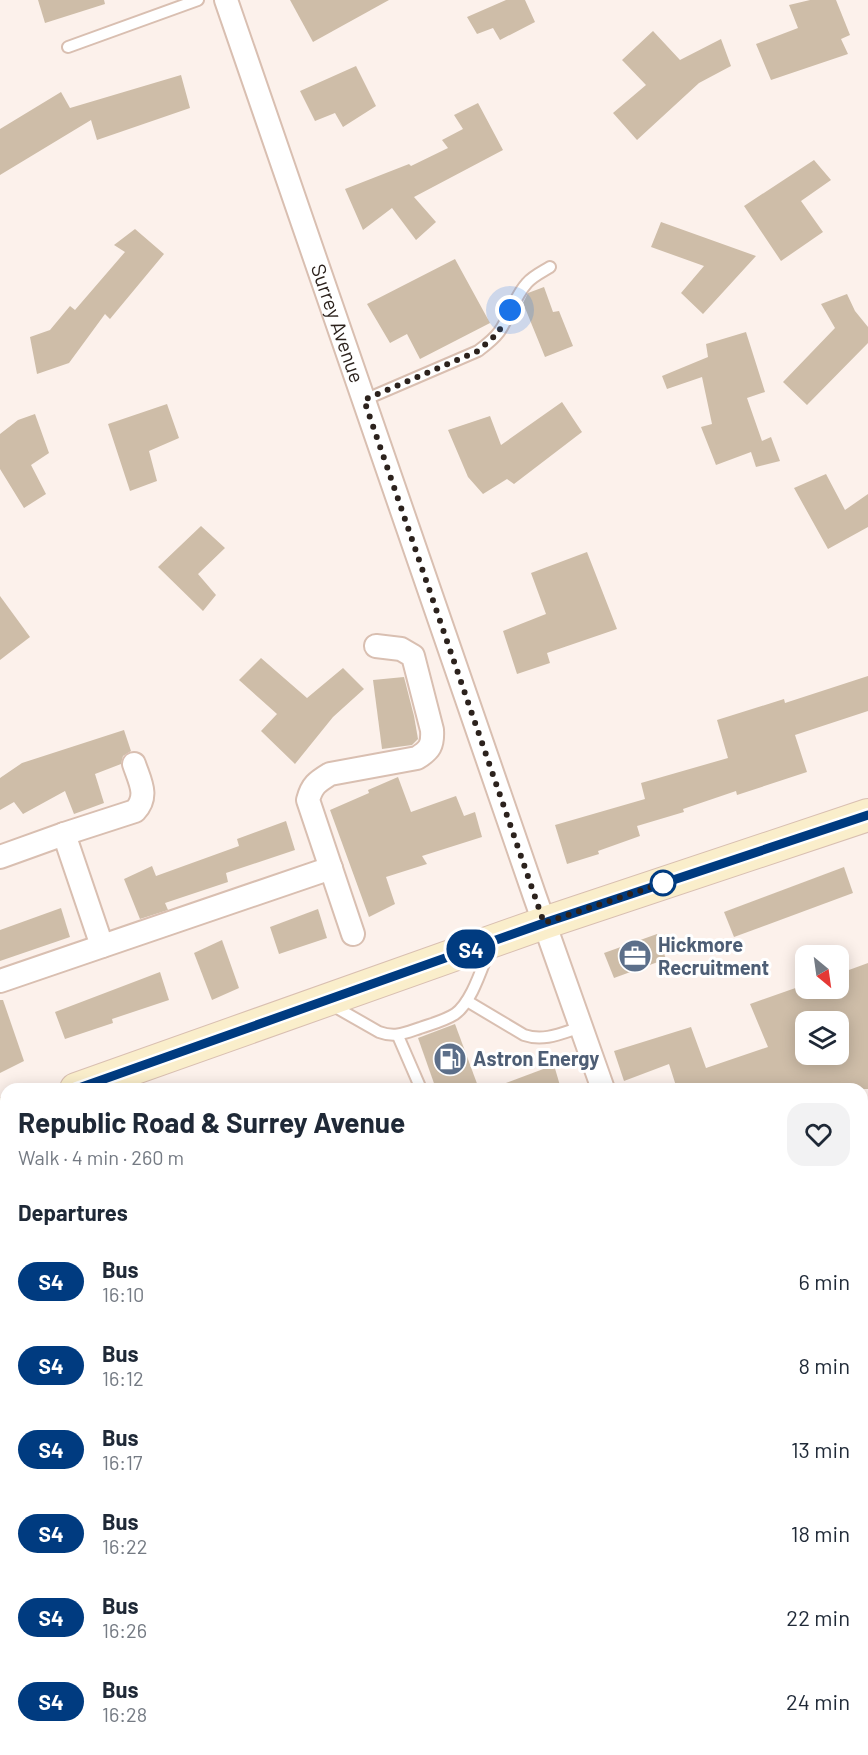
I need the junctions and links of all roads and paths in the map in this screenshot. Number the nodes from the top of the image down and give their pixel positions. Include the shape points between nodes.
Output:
1 (198, 0) edge
2 (226, 0) edge
3 (68, 47) dead end
4 (550, 267) dead end
5 (364, 400) junction
6 (376, 646) dead end
7 (134, 764) dead end
8 (868, 815) edge
9 (64, 834) junction
10 (0, 857) edge
11 (331, 868) junction
12 (544, 923) junction
13 (353, 934) dead end
14 (493, 941) junction
15 (102, 946) junction
16 (0, 981) edge
17 (324, 1001) junction
18 (467, 1001) junction
19 (581, 1027) junction
20 (398, 1036) junction
21 (93, 1083) edge
22 (418, 1083) edge
23 (601, 1083) edge

1 - 3 lane
2 - 5 street, Surrey Avenue
4 - 5 lane via 527,283 498,333 478,351
5 - 12 street, Surrey Avenue
6 - 11 street via 401,649 413,656 433,742 417,758 330,774 318,781 308,800
7 - 9 street via 143,796 135,811
8 - 12 main road
9 - 10 street
9 - 15 street
11 - 13 street
11 - 15 street
12 - 14 main road
12 - 19 street, Surrey Avenue
14 - 17 main road
14 - 18 lane
15 - 16 street
17 - 20 lane via 379,1032
17 - 21 main road
18 - 19 lane via 533,1038 544,1039
18 - 20 lane via 455,1014
19 - 23 street, Surrey Avenue
20 - 22 lane

